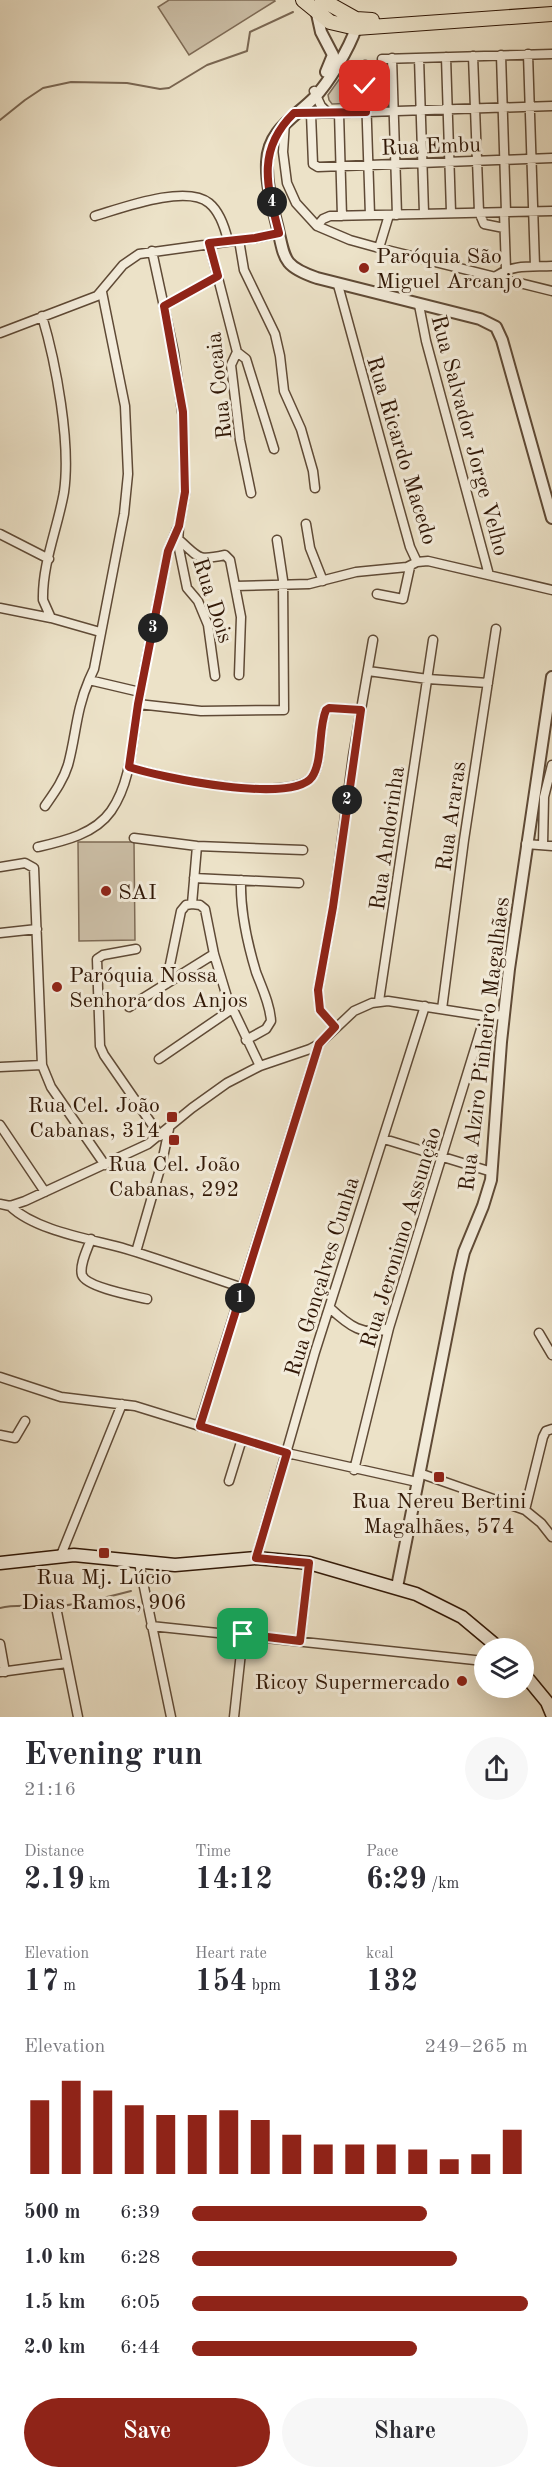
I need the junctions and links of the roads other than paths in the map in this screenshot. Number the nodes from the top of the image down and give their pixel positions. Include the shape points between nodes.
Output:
1 (302, 0) edge
2 (322, 6) edge
3 (552, 14) edge
4 (356, 23) junction
5 (324, 39) junction
6 (349, 44) junction
7 (528, 54) junction
8 (552, 54) edge
9 (501, 55) junction
10 (473, 56) junction
11 (446, 57) junction
12 (392, 58) junction
13 (419, 58) junction
14 (382, 59) dead end
15 (365, 65) dead end
16 (312, 96) junction
17 (552, 106) edge
18 (530, 107) junction
19 (476, 108) junction
20 (503, 108) junction
21 (449, 109) junction
22 (420, 110) junction
23 (393, 111) junction
24 (366, 112) junction
25 (294, 113) junction
26 (328, 113) junction
27 (339, 113) junction
28 (311, 114) junction
29 (285, 122) junction
30 (531, 159) junction
31 (552, 159) edge
32 (504, 160) junction
33 (477, 161) junction
34 (450, 162) junction
35 (423, 163) junction
36 (396, 164) junction
37 (368, 165) junction
38 (341, 166) junction
39 (552, 211) edge
40 (452, 212) junction
41 (479, 212) junction
42 (505, 212) junction
43 (533, 212) junction
44 (424, 213) junction
45 (370, 215) junction
46 (393, 215) junction
47 (95, 216) dead end
48 (342, 216) junction
49 (317, 226) junction
50 (504, 228) junction
51 (279, 233) junction
52 (239, 240) junction
53 (228, 241) junction
54 (209, 243) junction
55 (379, 248) junction
56 (152, 251) junction
57 (535, 266) junction
58 (552, 266) edge
59 (506, 269) junction
60 (218, 276) junction
61 (496, 276) junction
62 (338, 285) junction
63 (552, 291) edge
64 (102, 292) junction
65 (419, 305) junction
66 (164, 306) junction
67 (42, 316) junction
68 (0, 333) edge
69 (237, 352) junction
70 (274, 449) dead end
71 (315, 488) dead end
72 (251, 494) dead end
73 (552, 518) edge
74 (306, 524) dead end
75 (179, 526) junction
76 (0, 534) edge
77 (178, 539) junction
78 (278, 540) dead end
79 (49, 560) junction
80 (414, 564) junction
81 (489, 575) junction
82 (323, 581) junction
83 (283, 585) junction
84 (235, 586) junction
85 (552, 590) edge
86 (377, 594) dead end
87 (0, 608) edge
88 (51, 618) junction
89 (496, 628) dead end
90 (100, 632) junction
91 (374, 640) dead end
92 (433, 640) dead end
93 (368, 672) junction
94 (238, 675) dead end
95 (215, 676) dead end
96 (552, 677) edge
97 (428, 679) junction
98 (89, 680) junction
99 (488, 683) junction
100 (140, 692) junction
101 (138, 704) junction
102 (361, 710) junction
103 (552, 765) edge
104 (129, 767) junction
105 (45, 806) dead end
106 (134, 838) dead end
107 (526, 844) junction
108 (196, 846) junction
109 (547, 846) edge
110 (38, 847) dead end
111 (303, 850) dead end
112 (0, 867) edge
113 (194, 878) junction
114 (241, 880) junction
115 (299, 883) dead end
116 (192, 904) junction
117 (37, 929) junction
118 (0, 933) edge
119 (136, 949) dead end
120 (214, 954) junction
121 (166, 984) junction
122 (379, 1001) junction
123 (425, 1006) junction
124 (129, 1007) dead end
125 (232, 1009) junction
126 (442, 1009) junction
127 (503, 1015) junction
128 (485, 1016) junction
129 (335, 1027) junction
130 (246, 1040) junction
131 (319, 1044) junction
132 (159, 1059) dead end
133 (42, 1065) junction
134 (260, 1066) junction
135 (0, 1068) edge
136 (0, 1125) edge
137 (169, 1129) junction
138 (160, 1136) junction
139 (384, 1139) junction
140 (148, 1144) junction
141 (442, 1157) junction
142 (162, 1162) junction
143 (105, 1165) junction
144 (492, 1172) junction
145 (45, 1192) junction
146 (0, 1204) edge
147 (10, 1206) junction
148 (91, 1239) junction
149 (135, 1252) junction
150 (243, 1288) junction
151 (147, 1299) dead end
152 (330, 1308) junction
153 (389, 1328) junction
154 (539, 1334) dead end
155 (552, 1355) edge
156 (0, 1377) edge
157 (122, 1404) junction
158 (25, 1421) dead end
159 (200, 1426) junction
160 (552, 1429) edge
161 (0, 1435) edge
162 (242, 1439) junction
163 (287, 1453) junction
164 (354, 1470) junction
165 (418, 1477) junction
166 (229, 1481) dead end
167 (525, 1510) junction
168 (552, 1537) edge
169 (61, 1555) junction
170 (256, 1558) junction
171 (0, 1563) edge
172 (139, 1563) junction
173 (309, 1563) junction
174 (397, 1587) junction
175 (57, 1612) dead end
176 (151, 1626) junction
177 (243, 1634) junction
178 (488, 1638) edge
179 (300, 1641) junction
180 (0, 1644) edge
181 (474, 1660) edge
182 (67, 1663) junction
183 (2, 1672) edge
184 (534, 1687) edge
185 (552, 1711) edge
186 (78, 1717) edge
187 (171, 1717) edge
188 (234, 1717) edge

1 - 2 main road
2 - 4 main road via 343,11
2 - 4 main road via 330,22
2 - 5 street
3 - 4 main road via 393,27
4 - 6 street
5 - 6 street via 336,45
5 - 16 street via 333,56
6 - 16 street
7 - 8 street
7 - 9 street
7 - 18 street
9 - 10 street
9 - 20 street
10 - 11 street
10 - 19 street
11 - 13 street
11 - 21 street
12 - 13 street
12 - 14 street
12 - 23 street
13 - 22 street
15 - 24 street
16 - 25 street
16 - 26 street
17 - 18 street
18 - 20 street
18 - 30 street
19 - 20 street
19 - 21 street
19 - 33 street
20 - 32 street
21 - 22 street
21 - 34 street
22 - 23 street
22 - 35 street
23 - 24 street
23 - 36 street
24 - 27 street
24 - 37 street
25 - 28 street
25 - 29 street
26 - 27 street
26 - 28 street
27 - 38 street
28 - 38 street, Rua Embu via 313,164
29 - 49 street via 284,175 296,203
29 - 51 street via 271,143 267,163
30 - 31 street, Rua Embu
30 - 32 street, Rua Embu
30 - 43 street
32 - 33 street, Rua Embu
32 - 42 street
33 - 34 street, Rua Embu
33 - 41 street
34 - 35 street, Rua Embu
34 - 40 street
35 - 36 street, Rua Embu
35 - 44 street
36 - 37 street, Rua Embu
36 - 46 street
37 - 38 street, Rua Embu
37 - 45 street
38 - 48 street
39 - 43 street
40 - 41 street
40 - 44 street
41 - 42 street
41 - 50 street via 482,222
42 - 43 street
42 - 50 street
43 - 57 street
44 - 46 street
45 - 46 street
45 - 48 street
46 - 55 street
47 - 53 street via 169,197 197,196 214,208
48 - 49 street via 326,218
49 - 55 street
50 - 59 street
51 - 52 street
51 - 62 street via 293,269
52 - 53 street
52 - 71 street via 244,270 275,334 284,391 301,429
53 - 54 street
54 - 56 street
54 - 60 street, Rua Cocaia
55 - 61 street
56 - 64 street via 123,265
56 - 66 street, Rua Dois
57 - 58 street
57 - 59 street
59 - 61 street
60 - 66 street
60 - 69 street, Rua Cocaia
61 - 63 street
62 - 65 street
62 - 80 street, Rua Ricardo Macedo
64 - 67 street
64 - 90 street via 125,406 128,474 124,514
65 - 73 street via 480,319 499,331
65 - 81 street, Rua Salvador Jorge Velho
66 - 75 street, Rua Dois via 183,418 185,492
67 - 68 street
67 - 79 street via 65,450 63,496
69 - 70 street via 246,359
69 - 72 street, Rua Cocaia via 231,365
74 - 82 street via 310,548
75 - 77 street, Rua Dois
75 - 100 street via 168,551
76 - 79 street
77 - 84 street via 202,559 228,556
77 - 95 street, Rua Dois via 188,589 208,625
78 - 83 street
79 - 88 street via 43,596
80 - 81 street, Rua Ricardo Macedo via 428,561
80 - 82 street
80 - 86 street via 403,598
81 - 85 street, Rua Ricardo Macedo
82 - 83 street
83 - 84 street
83 - 101 street via 285,710 201,711
84 - 94 street via 241,628
87 - 88 street
88 - 90 street
89 - 99 street, Rua Araras
90 - 98 street
91 - 93 street
92 - 97 street, Rua Andorinha
93 - 97 street
93 - 102 street
96 - 107 street, Rua Alziro Pinheiro Magalhães
97 - 99 street
97 - 122 street, Rua Andorinha
98 - 100 street
98 - 105 street via 77,714 68,765
99 - 126 street, Rua Araras
100 - 101 street
101 - 104 street
102 - 104 street via 326,710 314,774 295,787 220,786
102 - 129 street via 318,990 320,1010
103 - 109 street via 544,797
104 - 110 street via 111,811 99,823 71,839
106 - 108 street
107 - 109 street
107 - 127 street, Rua Alziro Pinheiro Magalhães
108 - 111 street
108 - 113 street
112 - 117 street via 25,863 34,868
113 - 114 street
113 - 116 street
114 - 115 street
114 - 130 street via 249,946 272,1021
116 - 120 street via 205,909
116 - 121 street via 181,911
117 - 118 street
117 - 133 street
119 - 138 street via 97,957 99,1038 104,1055
120 - 121 street
120 - 125 street
121 - 124 street
122 - 123 street
122 - 129 street via 354,1011
123 - 126 street
123 - 139 street, Rua Gonçalves Cunha
125 - 130 street
125 - 132 street
126 - 128 street
127 - 128 street
127 - 144 street, Rua Alziro Pinheiro Magalhães
128 - 141 street, Rua Jeronimo Assunção
129 - 131 street
130 - 134 street
131 - 134 street
131 - 150 street
133 - 135 street
133 - 143 street via 51,1087
134 - 137 street via 214,1092
136 - 145 street
137 - 138 street
137 - 142 street
138 - 140 street
139 - 141 street
139 - 152 street, Rua Gonçalves Cunha
140 - 142 street
140 - 143 street
141 - 144 street
141 - 153 street, Rua Jeronimo Assunção
142 - 149 street
143 - 145 street
144 - 165 street, Rua Alziro Pinheiro Magalhães via 488,1194 459,1273
145 - 147 street
146 - 147 street
147 - 148 street via 30,1220
148 - 149 street
148 - 151 street via 81,1271 85,1280
149 - 150 street
150 - 159 street
152 - 153 street via 357,1329 372,1332
152 - 163 street, Rua Gonçalves Cunha
153 - 164 street, Rua Jeronimo Assunção
154 - 155 street
156 - 157 street via 61,1397
157 - 159 street
157 - 169 street
158 - 161 street via 15,1438
159 - 162 street
160 - 167 street via 543,1437
162 - 163 street
162 - 166 street
163 - 164 street
163 - 170 street, Rua Gonçalves Cunha
164 - 165 street
165 - 167 street
165 - 174 street, Rua Alziro Pinheiro Magalhães
167 - 168 street
169 - 171 main road
169 - 172 main road
170 - 172 main road via 192,1565
170 - 173 main road
172 - 176 street
173 - 174 main road
173 - 179 street
174 - 178 main road via 449,1609
175 - 182 street
176 - 177 street
176 - 187 street
177 - 179 street
177 - 188 street
179 - 181 street
180 - 183 street
182 - 183 street
182 - 186 street
184 - 185 main road

